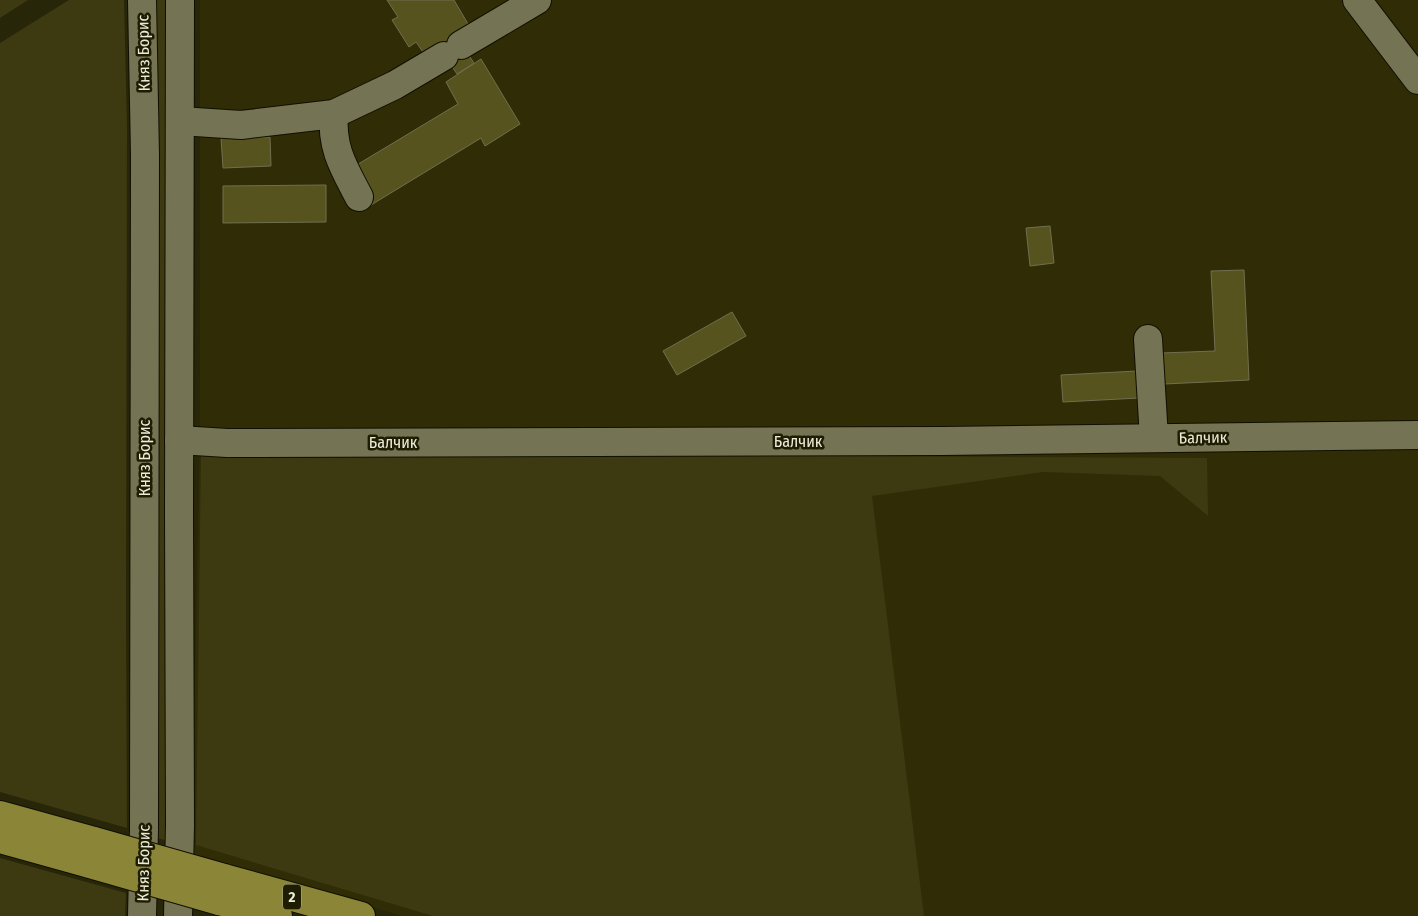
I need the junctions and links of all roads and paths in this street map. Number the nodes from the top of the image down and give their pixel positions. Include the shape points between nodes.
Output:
1 (142, 0) edge
2 (180, 0) edge
3 (537, 0) edge
4 (1366, 2) edge
5 (1418, 80) edge
6 (334, 114) junction
7 (180, 121) junction
8 (359, 197) dead end
9 (1148, 339) dead end
10 (1418, 434) edge
11 (1154, 438) junction
12 (179, 440) junction
13 (0, 815) edge
14 (0, 839) edge
15 (92, 852) junction
16 (222, 889) junction
17 (142, 916) edge
18 (178, 916) edge
19 (278, 916) edge
20 (361, 916) edge

1 - 17 street, Княз Борис via 145,164
2 - 7 street
3 - 6 street via 395,85
4 - 5 street
6 - 7 street via 241,125
6 - 8 street via 332,130 339,157
7 - 12 street
9 - 11 street
10 - 11 street, Балчик
11 - 12 street, Балчик via 247,443
12 - 18 street
13 - 15 main road, 2
14 - 15 main road, 2
15 - 16 main road, 2, bridge
16 - 19 main road, 2
16 - 20 main road, 2

